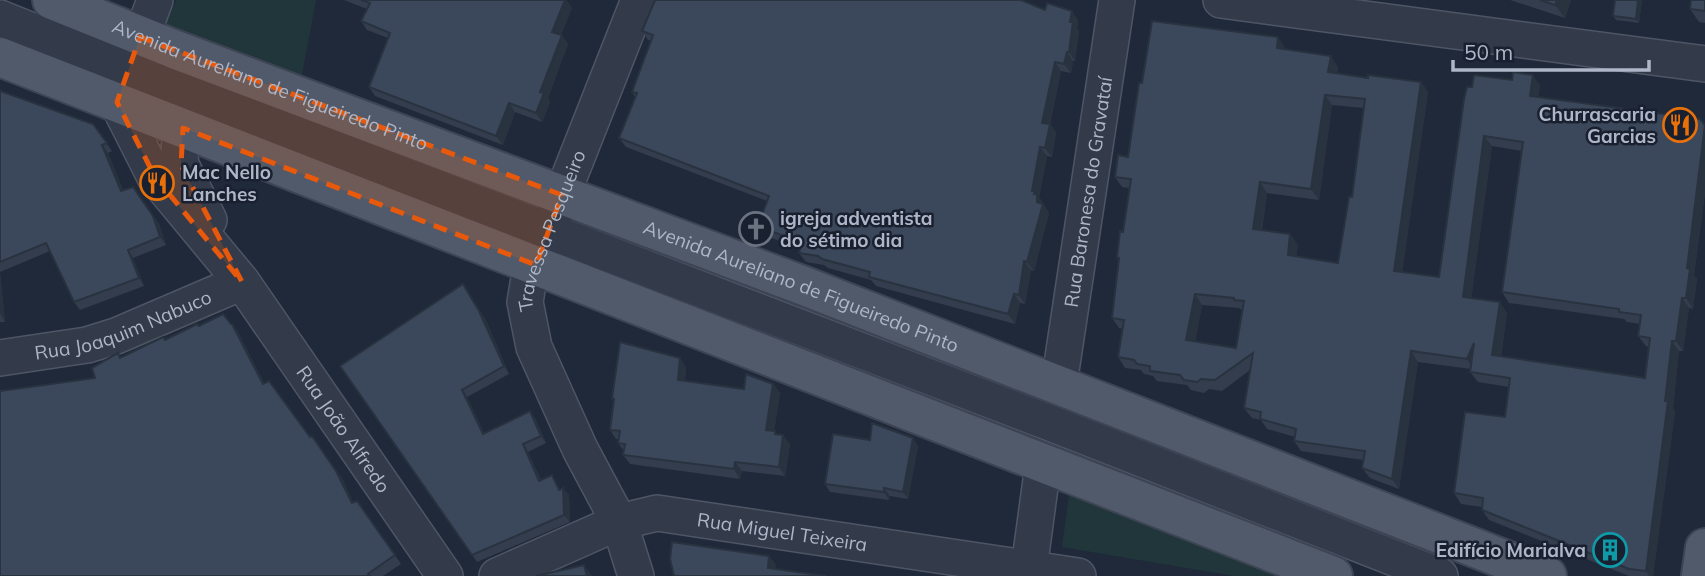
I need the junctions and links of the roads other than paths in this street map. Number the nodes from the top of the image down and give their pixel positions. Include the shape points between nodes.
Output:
1 (52, 0) edge
2 (155, 0) edge
3 (639, 0) edge
4 (1117, 0) edge
5 (1221, 0) edge
6 (0, 18) edge
7 (0, 57) edge
8 (1705, 64) edge
9 (129, 70) junction
10 (183, 128) junction
11 (562, 195) junction
12 (549, 230) junction
13 (536, 265) junction
14 (242, 282) junction
15 (0, 358) edge
16 (1059, 384) junction
17 (1043, 465) junction
18 (619, 522) junction
19 (1705, 548) edge
20 (1028, 573) edge
21 (445, 576) edge
22 (497, 576) edge
23 (636, 576) edge
24 (1078, 576) edge
25 (1333, 576) edge
26 (1440, 576) edge
27 (1547, 576) edge
28 (1701, 576) edge

1 - 9 main road, Avenida Aureliano de Figueiredo Pinto
2 - 9 street
3 - 11 street, Travessa Pesqueiro
4 - 16 street, Rua Baronesa do Gravataí
5 - 8 street
6 - 9 street
7 - 9 main road, Avenida Aureliano de Figueiredo Pinto
9 - 10 main road, Avenida Aureliano de Figueiredo Pinto
9 - 11 main road, Avenida Aureliano de Figueiredo Pinto
9 - 12 street
9 - 14 street, Rua João Alfredo via 155,177
10 - 13 main road, Avenida Aureliano de Figueiredo Pinto
10 - 14 street, Rua João Alfredo via 181,164
11 - 12 street, Travessa Pesqueiro
11 - 16 main road, Avenida Aureliano de Figueiredo Pinto
12 - 13 street, Travessa Pesqueiro
12 - 26 street
13 - 17 main road, Avenida Aureliano de Figueiredo Pinto
13 - 18 street, Travessa Pesqueiro via 525,302 534,347
14 - 15 street, Rua Joaquim Nabuco via 116,337
14 - 21 street, Rua João Alfredo
16 - 27 main road, Avenida Aureliano de Figueiredo Pinto
17 - 20 street
17 - 25 main road, Avenida Aureliano de Figueiredo Pinto
18 - 20 street, Rua Miguel Teixeira via 657,513
18 - 22 street, Rua Miguel Teixeira
18 - 23 street, Travessa Pesqueiro
19 - 28 main road
20 - 24 street, Rua Miguel Teixeira

